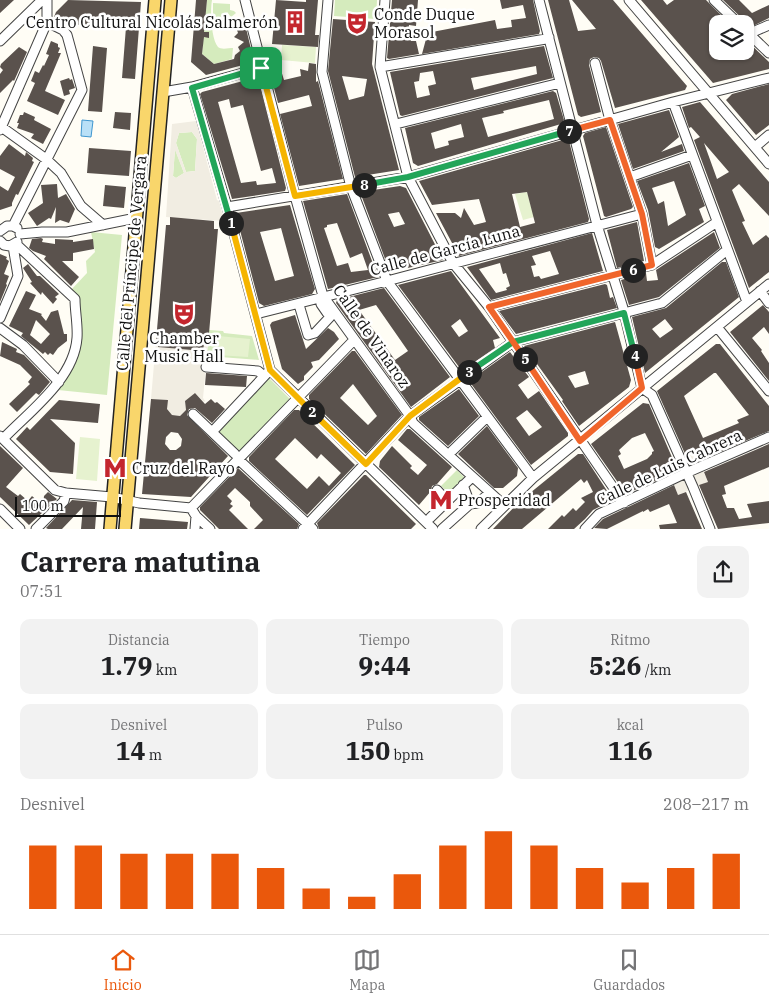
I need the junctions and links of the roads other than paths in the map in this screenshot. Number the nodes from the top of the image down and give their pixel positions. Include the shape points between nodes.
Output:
1 (42, 0) edge
2 (47, 0) edge
3 (155, 0) edge
4 (171, 0) edge
5 (245, 0) edge
6 (328, 0) edge
7 (385, 0) edge
8 (539, 0) edge
9 (629, 0) edge
10 (714, 0) edge
11 (730, 15) edge
12 (47, 22) junction
13 (769, 25) edge
14 (754, 31) edge
15 (549, 37) junction
16 (754, 39) edge
17 (0, 41) edge
18 (769, 54) edge
19 (595, 63) dead end
20 (380, 67) junction
21 (261, 68) junction
22 (769, 78) edge
23 (560, 83) junction
24 (192, 88) junction
25 (163, 92) junction
26 (708, 92) junction
27 (673, 102) junction
28 (610, 120) junction
29 (396, 124) junction
30 (1, 128) edge
31 (573, 130) junction
32 (769, 135) edge
33 (755, 147) junction
34 (692, 155) junction
35 (46, 159) junction
36 (769, 164) edge
37 (408, 177) junction
38 (630, 177) junction
39 (350, 187) junction
40 (295, 196) junction
41 (227, 207) junction
42 (642, 214) junction
43 (136, 218) junction
44 (717, 222) junction
45 (103, 225) junction
46 (597, 225) junction
47 (13, 226) junction
48 (0, 229) edge
49 (20, 234) junction
50 (0, 241) edge
51 (15, 245) junction
52 (727, 250) junction
53 (453, 263) junction
54 (652, 265) junction
55 (613, 276) junction
56 (387, 281) junction
57 (769, 284) edge
58 (760, 291) junction
59 (322, 300) junction
60 (747, 302) junction
61 (769, 303) edge
62 (489, 307) junction
63 (300, 308) dead end
64 (624, 313) junction
65 (256, 314) junction
66 (0, 318) edge
67 (717, 327) junction
68 (0, 328) edge
69 (354, 340) junction
70 (513, 342) junction
71 (206, 367) dead end
72 (267, 373) junction
73 (459, 379) junction
74 (59, 382) junction
75 (642, 388) junction
76 (769, 390) edge
77 (298, 399) junction
78 (193, 414) dead end
79 (410, 416) junction
80 (487, 418) junction
81 (212, 432) junction
82 (2, 437) edge
83 (769, 437) edge
84 (580, 441) junction
85 (452, 451) dead end
86 (237, 457) junction
87 (366, 464) junction
88 (686, 473) junction
89 (533, 478) junction
90 (470, 479) dead end
91 (463, 486) junction
92 (437, 490) dead end
93 (66, 493) junction
94 (487, 495) dead end
95 (112, 497) junction
96 (127, 501) junction
97 (447, 501) junction
98 (624, 503) junction
99 (470, 504) junction
100 (504, 505) junction
101 (0, 509) edge
102 (194, 512) junction
103 (430, 518) dead end
104 (308, 527) edge
105 (20, 529) edge
106 (36, 529) edge
107 (110, 529) edge
108 (124, 529) edge
109 (195, 529) edge
110 (210, 529) edge
111 (433, 529) edge
112 (442, 529) edge
113 (481, 529) edge
114 (585, 529) edge
115 (710, 529) edge

1 - 17 street
2 - 12 street
3 - 43 main road, Calle del Príncipe de Vergara
4 - 25 main road, Calle del Príncipe de Vergara
5 - 21 street, Calle de Vinaroz
6 - 39 street via 322,72
7 - 20 street
8 - 15 street
9 - 26 street
10 - 11 street
12 - 30 street
12 - 35 street via 67,35 82,90
13 - 14 street
15 - 20 street
15 - 23 street
16 - 18 street
19 - 28 street
20 - 29 street
21 - 24 street
21 - 40 street, Calle de Vinaroz
22 - 26 street
23 - 29 street
23 - 31 street
24 - 25 street
24 - 41 street
25 - 96 main road, Calle del Príncipe de Vergara
26 - 27 street
26 - 33 street
27 - 28 street
27 - 34 street
28 - 31 street
28 - 38 street
29 - 37 street
30 - 35 street
31 - 37 street
31 - 46 street
32 - 33 street
33 - 36 street
34 - 38 street
34 - 44 street
35 - 45 street via 61,173 81,206
35 - 47 street
37 - 39 street
37 - 53 street
38 - 42 street
39 - 40 street
39 - 56 street
40 - 41 street
40 - 59 street, Calle de Vinaroz
41 - 65 street
42 - 46 street, Calle de García Luna
42 - 54 street
43 - 45 street
43 - 95 main road, Calle del Príncipe de Vergara
44 - 52 street
44 - 54 street
45 - 49 street via 67,232
46 - 53 street, Calle de García Luna
46 - 55 street
47 - 48 street
47 - 49 street
49 - 51 street
50 - 51 street via 4,245
51 - 66 street via 18,276
51 - 74 street via 74,299 77,339 70,364
52 - 60 street
52 - 64 street via 662,303
53 - 56 street, Calle de García Luna
53 - 62 street
54 - 55 street
55 - 62 street
55 - 64 street
56 - 59 street, Calle de García Luna
56 - 73 street
57 - 58 street
58 - 60 street
58 - 61 street
59 - 63 street via 321,304 330,317 315,333 308,335
59 - 65 street, Calle de García Luna
59 - 69 street, Calle de Vinaroz
60 - 67 street
62 - 70 street
64 - 70 street
64 - 75 street
65 - 72 street
67 - 75 street
67 - 76 street
68 - 74 street via 23,345
69 - 77 street
69 - 79 street, Calle de Vinaroz
70 - 73 street
70 - 84 street
71 - 72 street
72 - 77 street
72 - 81 street
73 - 79 street
73 - 80 street
74 - 82 street
75 - 84 street
75 - 88 street via 652,395
77 - 86 street
77 - 87 street
78 - 81 street
79 - 87 street
79 - 100 street, Calle de Vinaroz via 413,423
80 - 85 street
80 - 89 street
81 - 86 street
82 - 93 street via 56,490
83 - 88 street, Calle de Luis Cabrera
84 - 89 street
84 - 98 street
86 - 102 street
86 - 104 street
87 - 104 street
87 - 111 street
88 - 98 street, Calle de Luis Cabrera
88 - 115 street
89 - 100 street
90 - 91 street
91 - 97 street
91 - 99 street
92 - 97 street
93 - 95 street
93 - 106 street via 64,500
94 - 99 street via 478,503
95 - 96 street
95 - 107 main road, Calle del Príncipe de Vergara
96 - 102 street
96 - 108 main road, Calle del Príncipe de Vergara
97 - 103 street
98 - 114 street, Calle de Luis Cabrera via 599,514
99 - 112 street
100 - 113 street
101 - 105 street
102 - 109 street
102 - 110 street

